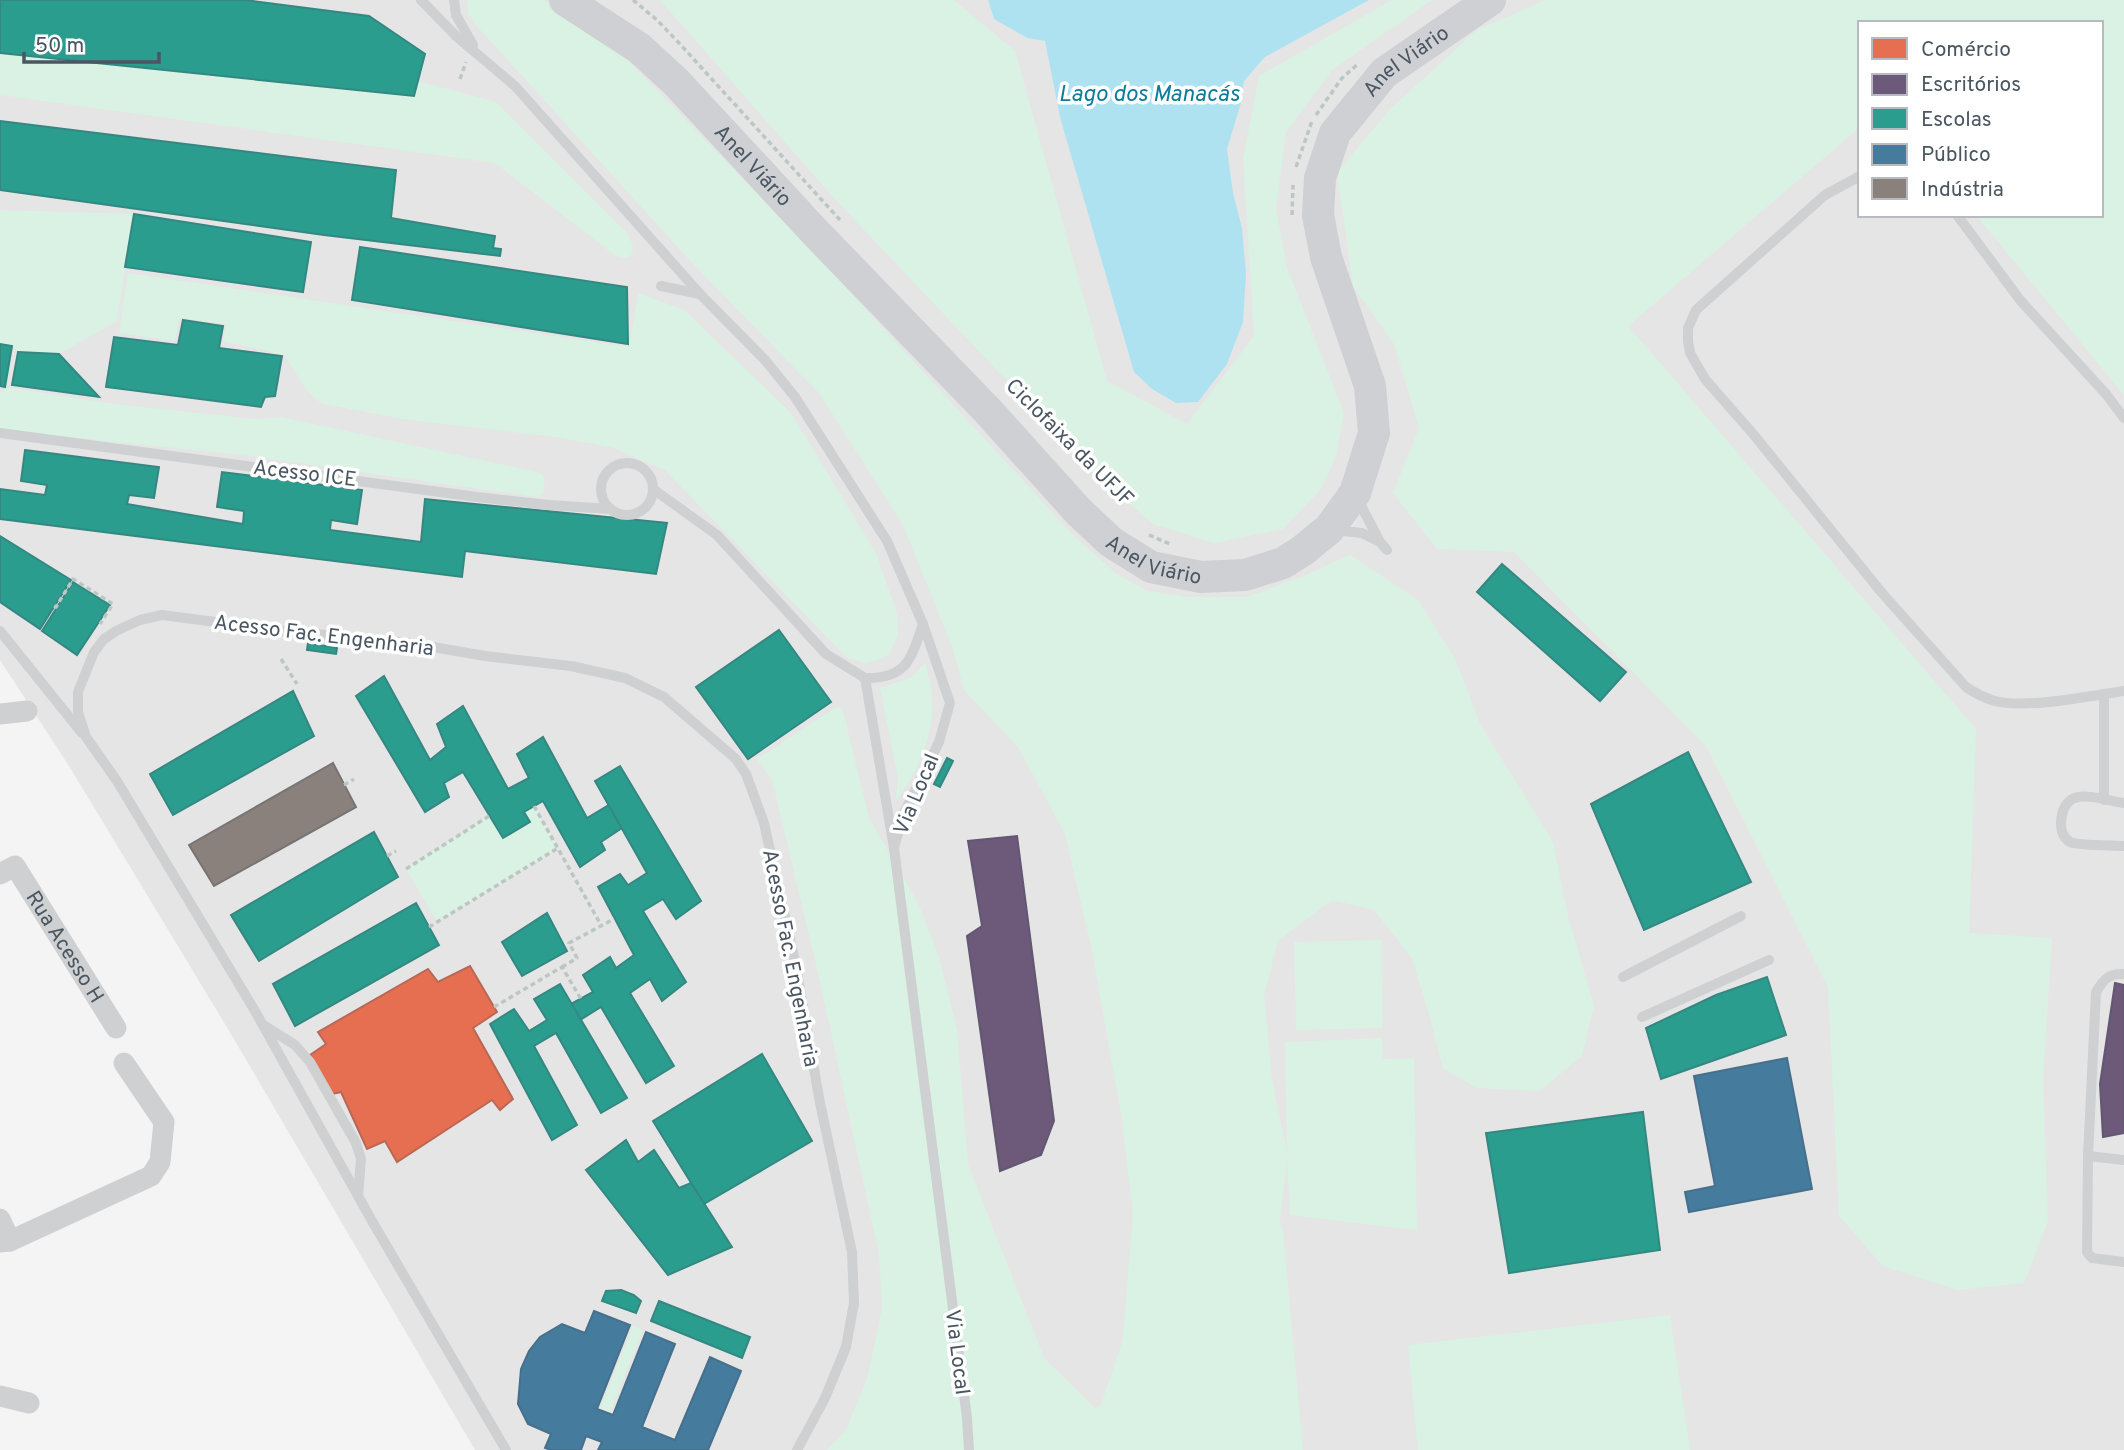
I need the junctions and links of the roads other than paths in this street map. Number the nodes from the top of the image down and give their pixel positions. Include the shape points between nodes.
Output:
1 (421, 0) edge
2 (454, 0) edge
3 (565, 0) edge
4 (1490, 0) edge
5 (476, 51) junction
6 (1858, 177) edge
7 (1958, 217) edge
8 (661, 286) dead end
9 (700, 294) junction
10 (2124, 418) edge
11 (0, 433) edge
12 (653, 489) junction
13 (1355, 494) junction
14 (610, 509) junction
15 (1329, 529) junction
16 (923, 624) junction
17 (0, 631) edge
18 (865, 678) junction
19 (2124, 691) edge
20 (2104, 694) junction
21 (27, 711) dead end
22 (0, 714) edge
23 (86, 737) junction
24 (2104, 800) junction
25 (2124, 803) edge
26 (2124, 846) edge
27 (894, 848) junction
28 (7, 870) edge
29 (1741, 916) dead end
30 (1769, 960) dead end
31 (2124, 974) edge
32 (1623, 977) dead end
33 (1642, 1017) dead end
34 (262, 1025) junction
35 (116, 1028) dead end
36 (124, 1063) dead end
37 (2088, 1156) junction
38 (2124, 1160) edge
39 (358, 1196) junction
40 (0, 1219) edge
41 (5, 1242) edge
42 (2124, 1262) edge
43 (0, 1396) edge
44 (29, 1403) dead end
45 (506, 1450) edge
46 (797, 1450) edge
47 (969, 1450) edge

1 - 5 lane, Via Local
2 - 5 lane via 456,15
3 - 15 main road, Anel Viário via 639,48 676,82 1111,542 1151,567 1178,574 1245,575 1283,563
4 - 13 main road, Anel Viário via 1384,73 1335,133 1320,178 1318,215 1326,257 1370,386 1374,433
5 - 9 lane, Via Local via 515,86
6 - 20 lane via 1825,195 1696,310 1688,328 1690,353 1705,379 1966,687 2007,703
7 - 10 lane via 2020,300
8 - 9 lane
9 - 16 lane, Via Local via 795,397 887,541
11 - 14 lane, Acesso ICE via 477,497
12 - 14 lane via 648,505 635,514
12 - 14 lane via 643,468 620,464 603,480 602,496
12 - 18 lane via 717,535 826,654
13 - 15 main road, Anel Viário
13 - 15 lane via 1384,546 1362,533
16 - 18 lane via 910,661 901,670
16 - 27 lane, Via Local via 950,702 939,742 902,815
17 - 23 lane
18 - 27 lane
19 - 20 lane
20 - 24 lane
21 - 22 street
23 - 34 lane via 117,781
23 - 46 lane, Acesso Fac. Engenharia via 78,712 78,692 94,652 116,631 162,615 411,643 625,678 664,697 736,759 747,774 764,823 852,1252 854,1303 846,1347
24 - 25 lane
24 - 26 lane via 2070,799 2063,806 2064,836 2070,842
27 - 47 lane, Via Local
28 - 35 street, Rua Acesso H
29 - 32 lane
30 - 33 lane
31 - 37 lane via 2113,973 2096,992
34 - 39 lane
34 - 39 lane via 295,1045 310,1062 356,1143 362,1159
36 - 41 street via 164,1122 160,1162 151,1176
37 - 38 lane
37 - 42 lane via 2087,1252 2092,1258
39 - 45 lane
40 - 41 street
43 - 44 street

